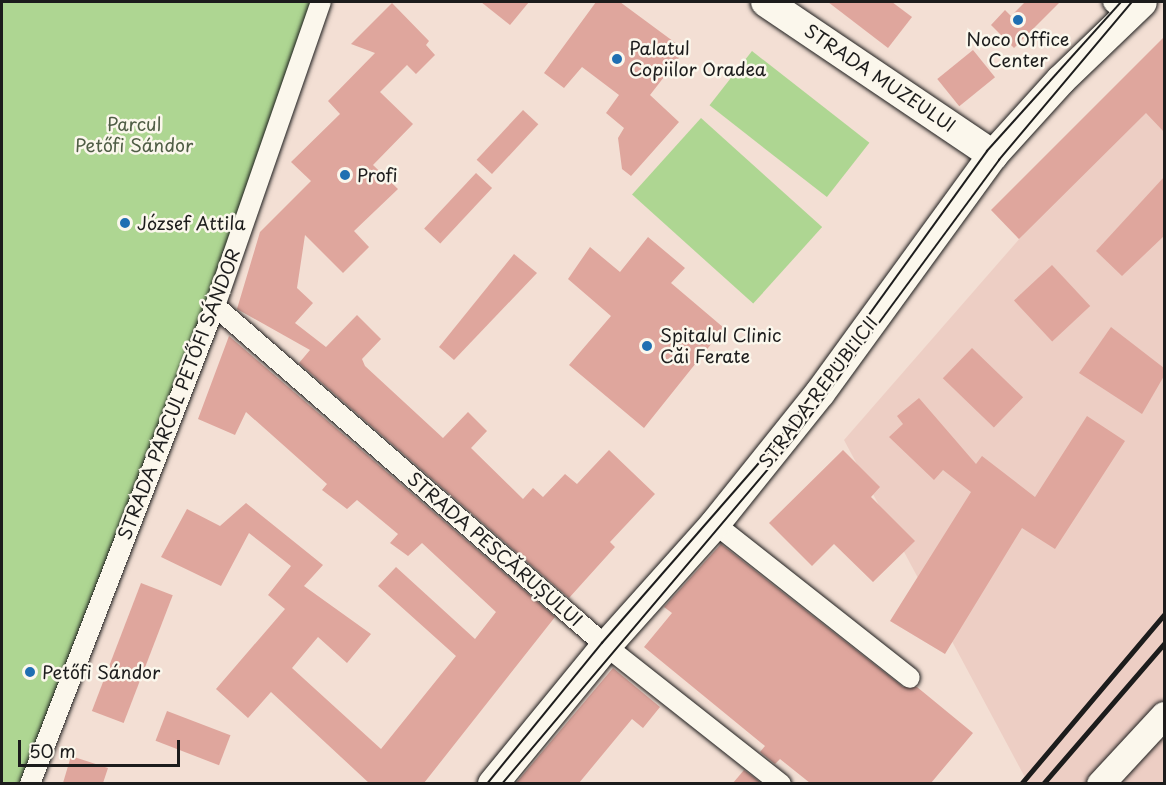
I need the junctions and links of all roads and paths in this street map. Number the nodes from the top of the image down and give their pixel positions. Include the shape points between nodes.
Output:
1 (321, 2) edge
2 (766, 2) edge
3 (1127, 6) edge
4 (993, 155) junction
5 (215, 306) junction
6 (715, 524) junction
7 (606, 646) junction
8 (910, 678) dead end
9 (1164, 715) edge
10 (30, 783) edge
11 (494, 783) edge
12 (781, 783) edge
13 (1100, 783) edge

1 - 5 street, STRADA PARCUL PETŐFI SÁNDOR
2 - 4 main road, STRADA MUZEULUI
3 - 4 main road, STRADA REPUBLICII
4 - 6 main road, STRADA REPUBLICII via 820,393
5 - 7 street, STRADA PESCĂRUȘULUI
5 - 10 street, STRADA PARCUL PETŐFI SÁNDOR
6 - 7 main road, STRADA REPUBLICII
6 - 8 street
7 - 11 main road, STRADA REPUBLICII
7 - 12 street, STRADA PESCĂRUȘULUI
9 - 13 main road

